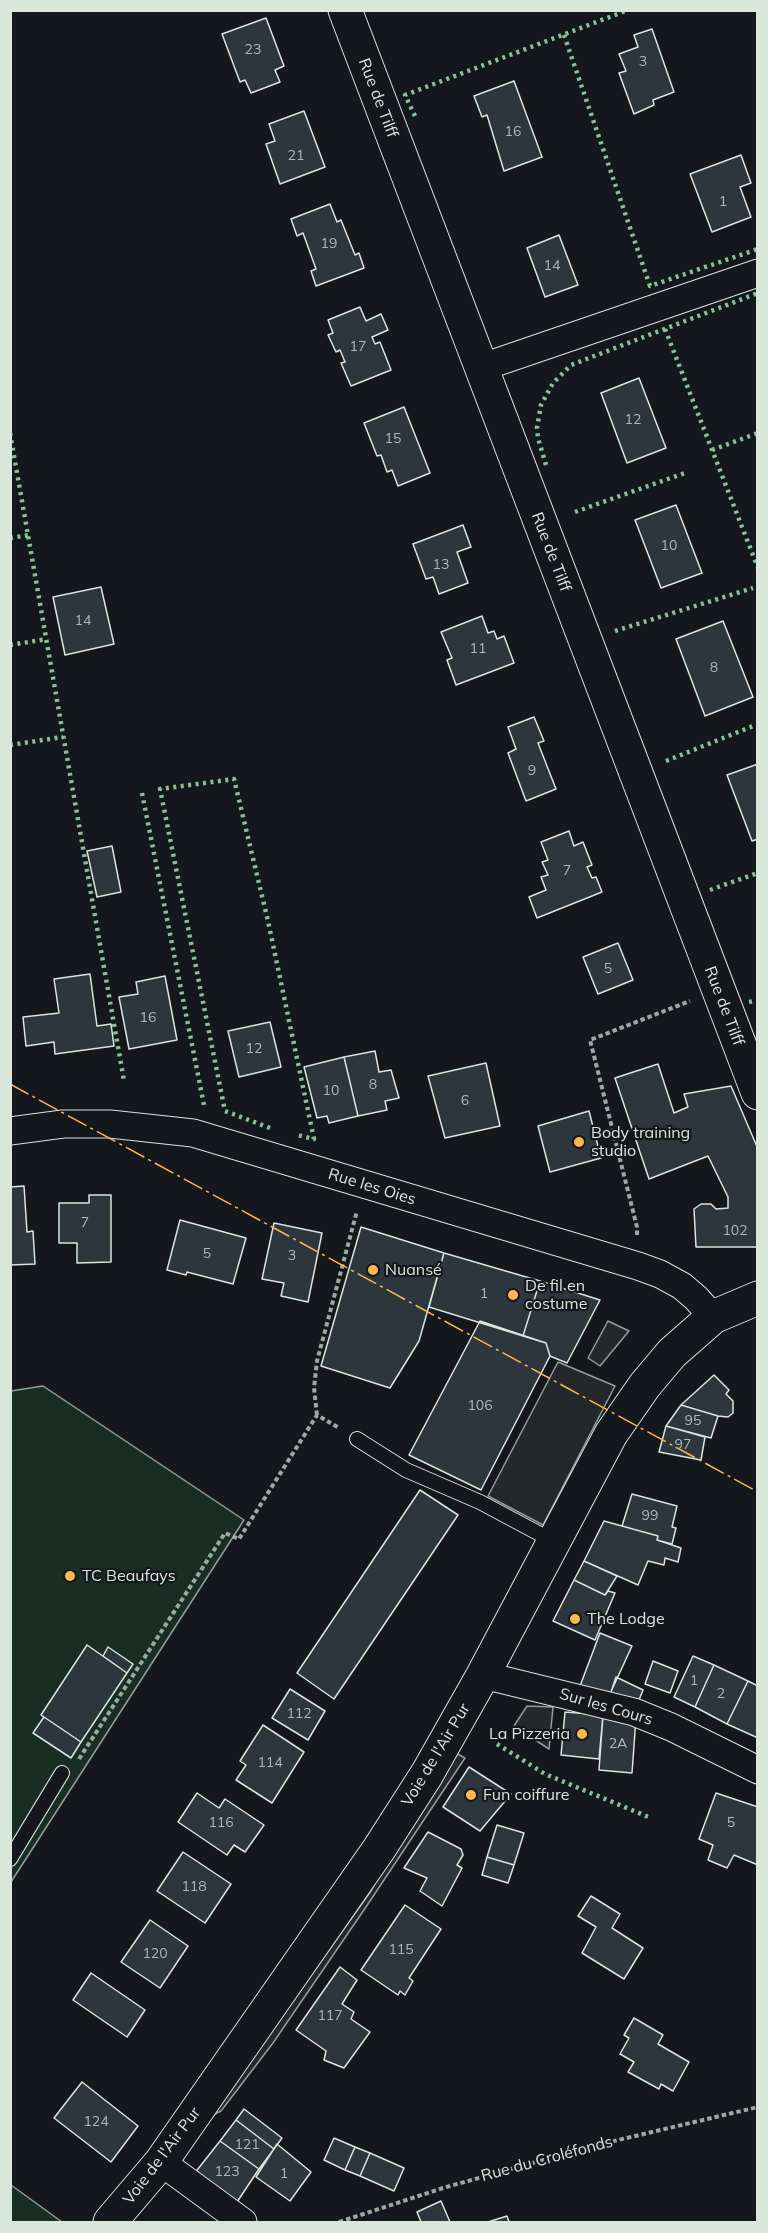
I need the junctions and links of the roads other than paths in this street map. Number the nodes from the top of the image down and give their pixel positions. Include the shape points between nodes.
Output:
1 (345, 10) edge
2 (758, 273) edge
3 (480, 368) junction
4 (758, 1093) edge
5 (10, 1131) edge
6 (758, 1298) edge
7 (713, 1317) junction
8 (357, 1439) road end
9 (553, 1541) junction
10 (483, 1676) junction
11 (758, 1770) edge
12 (62, 1773) road end
13 (10, 1859) edge
14 (161, 2162) junction
15 (110, 2223) edge
16 (243, 2223) edge

1 - 3 main road, Rue de Tilff
2 - 3 street
3 - 4 main road, Rue de Tilff
5 - 7 street, Rue les Oies via 63,1124 110,1124 193,1134 639,1266 682,1286
6 - 7 main road, Voie de l'Air Pur
7 - 9 main road, Voie de l'Air Pur via 672,1353 645,1385 611,1434
8 - 9 lane via 406,1470 480,1502
9 - 10 main road, Voie de l'Air Pur
10 - 11 street, Sur les Cours via 634,1712
10 - 14 main road, Voie de l'Air Pur via 379,1849
12 - 13 lane
14 - 15 main road, Voie de l'Air Pur
14 - 16 street

